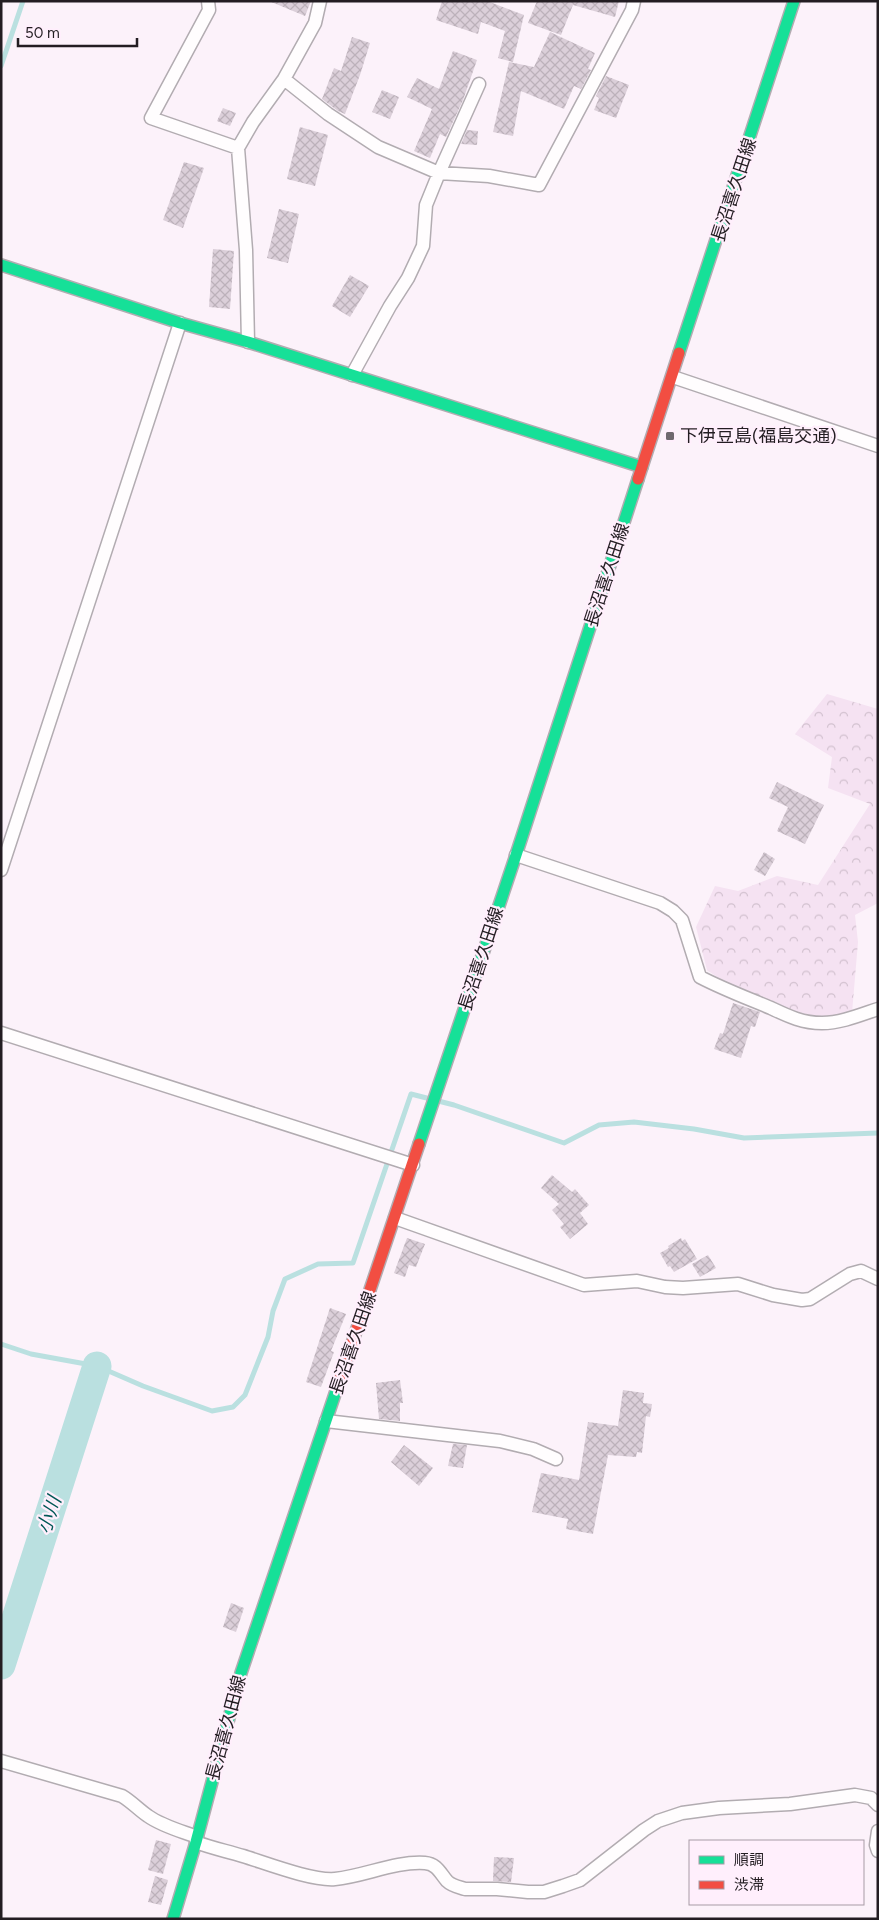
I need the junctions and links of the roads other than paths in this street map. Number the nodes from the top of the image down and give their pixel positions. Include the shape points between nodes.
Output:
1 (208, 1) edge
2 (320, 1) edge
3 (634, 1) edge
4 (794, 1) edge
5 (284, 78) junction
6 (479, 84) dead end
7 (238, 148) junction
8 (439, 173) junction
9 (1, 264) edge
10 (180, 324) junction
11 (248, 342) junction
12 (352, 375) junction
13 (673, 377) junction
14 (878, 446) edge
15 (642, 467) junction
16 (516, 855) junction
17 (1, 870) edge
18 (878, 1009) edge
19 (1, 1033) edge
20 (413, 1165) junction
21 (395, 1218) junction
22 (878, 1279) edge
23 (326, 1421) junction
24 (556, 1459) dead end
25 (1, 1761) edge
26 (878, 1805) edge
27 (878, 1831) edge
28 (196, 1840) junction
29 (878, 1851) edge
30 (173, 1919) edge

1 - 7 street via 209,10 151,118
2 - 5 street via 315,22
3 - 8 street via 539,185 489,176
4 - 13 main road, 長沼喜久田線
5 - 7 street
5 - 8 street via 328,114 378,147
6 - 8 street
7 - 11 street via 246,250
8 - 12 street via 426,205 423,246
9 - 10 main road
10 - 11 main road
10 - 17 street
11 - 12 main road
12 - 15 main road
13 - 14 street
13 - 15 main road, 長沼喜久田線
15 - 16 main road, 長沼喜久田線
16 - 18 street via 660,903 682,920 700,976 789,1018 824,1023
16 - 20 main road, 長沼喜久田線
19 - 20 street
20 - 21 main road, 長沼喜久田線
21 - 22 street via 584,1285 637,1281 683,1288 738,1284 802,1300 810,1299 850,1274 861,1271
21 - 23 main road, 長沼喜久田線
23 - 24 street via 500,1441 534,1449
23 - 28 main road, 長沼喜久田線 via 241,1673
25 - 28 street via 122,1796 156,1821
26 - 28 street via 871,1798 855,1795 790,1804 719,1808 672,1816 644,1830 580,1880 544,1892 464,1889 447,1881 437,1868 426,1863 332,1879 215,1849
27 - 29 street
28 - 30 main road, 長沼喜久田線

